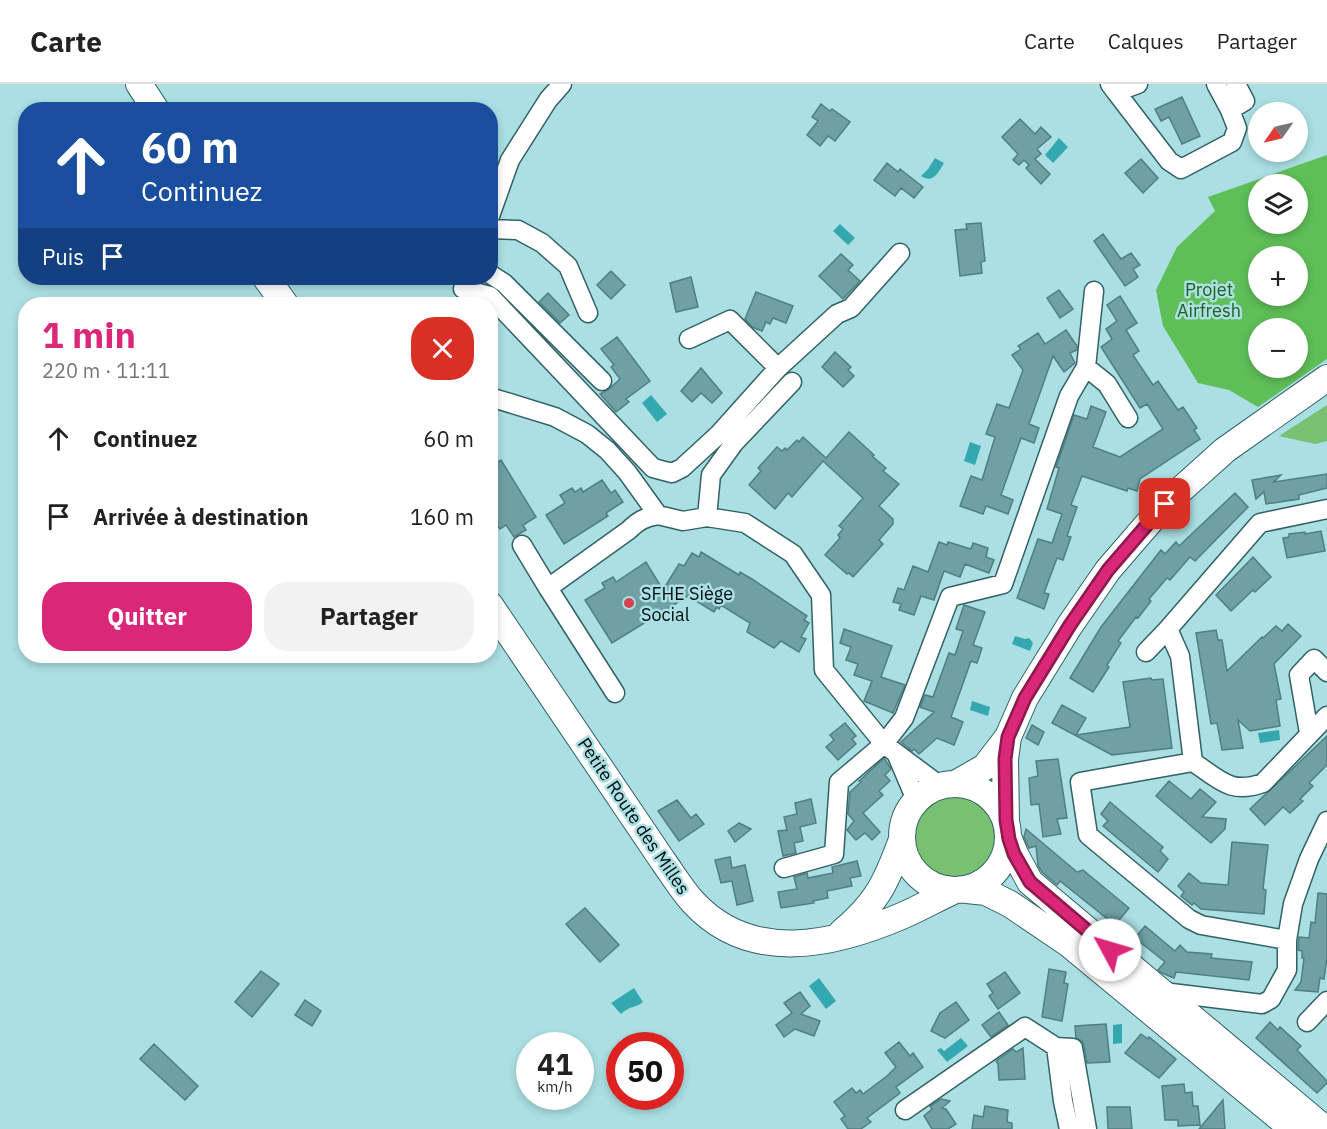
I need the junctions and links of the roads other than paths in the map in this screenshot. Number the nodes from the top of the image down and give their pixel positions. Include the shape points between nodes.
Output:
1 (139, 84) edge
2 (562, 84) edge
3 (1138, 84) edge
4 (1216, 84) edge
5 (1236, 84) edge
6 (1113, 88) edge
7 (151, 102) edge
8 (1230, 110) junction
9 (498, 194) edge
10 (498, 229) edge
11 (900, 253) dead end
12 (498, 279) edge
13 (462, 290) edge
14 (1094, 291) dead end
15 (490, 297) edge
16 (498, 305) edge
17 (588, 313) dead end
18 (689, 339) dead end
19 (778, 368) junction
20 (1086, 368) junction
21 (1327, 378) edge
22 (602, 381) dead end
23 (792, 382) dead end
24 (498, 399) edge
25 (1128, 418) dead end
26 (1327, 509) edge
27 (658, 515) junction
28 (707, 517) junction
29 (522, 545) dead end
30 (548, 588) junction
31 (498, 617) edge
32 (1168, 629) junction
33 (1146, 652) dead end
34 (1327, 672) edge
35 (615, 693) dead end
36 (1327, 716) edge
37 (1309, 733) junction
38 (1008, 737) junction
39 (890, 749) junction
40 (1193, 762) junction
41 (948, 784) junction
42 (916, 800) junction
43 (1327, 821) edge
44 (1008, 829) junction
45 (901, 842) junction
46 (784, 868) dead end
47 (960, 891) junction
48 (832, 940) junction
49 (1287, 940) junction
50 (1162, 992) junction
51 (1327, 1001) edge
52 (1307, 1022) dead end
53 (1056, 1047) junction
54 (905, 1110) dead end
55 (1069, 1129) edge
56 (1086, 1129) edge
57 (1293, 1129) edge
58 (1324, 1129) edge

1 - 7 main road
2 - 9 street via 510,160
3 - 6 street
4 - 8 street
5 - 8 street via 1245,101
6 - 8 street via 1169,161 1181,169 1232,142 1237,128
10 - 17 street via 518,230 542,243 568,266
11 - 19 street via 852,308 837,314
12 - 22 street
13 - 15 street
14 - 20 street
16 - 19 street via 652,468 672,473 718,435
18 - 19 street via 730,320
20 - 25 street via 1107,384
20 - 39 street via 1069,396 1003,584 950,597
21 - 38 main road via 1225,450 1165,504 1108,570 1070,625 1025,698
23 - 28 street via 734,443 711,475
24 - 27 street via 555,417 587,434 627,472
26 - 32 street via 1260,523
27 - 28 street via 683,521
27 - 30 street via 638,521
28 - 39 street via 745,523 793,554 821,595 825,670
29 - 30 street
30 - 35 street
31 - 48 main road, Petite Route des Milles via 693,903 726,928 764,942 804,944
32 - 33 street
32 - 40 street via 1180,656
34 - 37 street via 1314,659 1299,675
36 - 37 street
37 - 40 street via 1263,783 1248,788 1227,785
38 - 41 main road via 984,767
38 - 44 main road
39 - 41 street
39 - 42 street
39 - 46 street via 839,783 834,854
40 - 49 street via 1080,782 1088,835 1195,923
41 - 42 main road
41 - 44 main road via 977,788 997,803
42 - 45 main road via 903,822
43 - 49 street via 1293,904
44 - 47 main road via 1005,859 989,879
44 - 50 main road via 1014,854 1030,882
45 - 47 main road via 909,867 930,886
45 - 48 main road via 880,893 863,915
47 - 48 main road, Petite Route des Milles
47 - 57 main road via 986,892 1069,944
49 - 50 street via 1287,970 1271,999 1262,1004
50 - 58 main road
51 - 52 street
53 - 54 street via 1025,1027
53 - 55 street
53 - 56 street via 1073,1048

